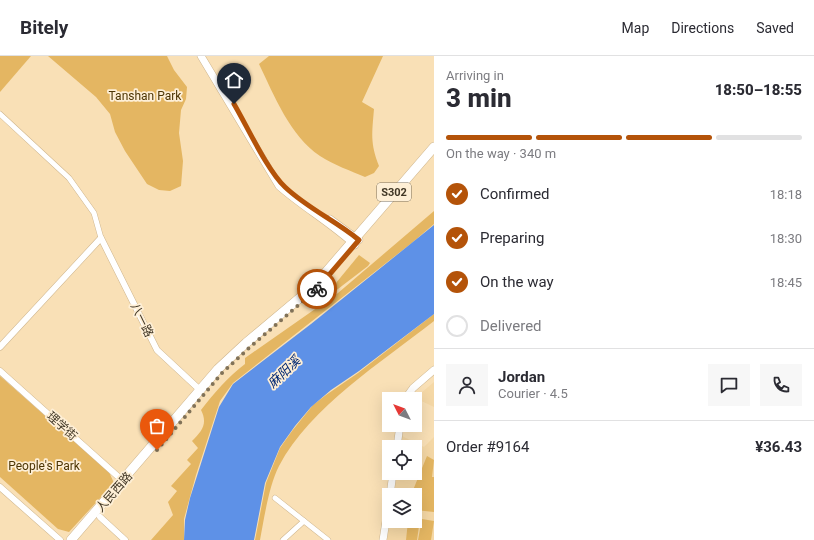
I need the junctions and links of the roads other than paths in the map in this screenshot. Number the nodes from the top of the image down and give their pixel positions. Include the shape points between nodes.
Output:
1 (202, 56) edge
2 (206, 56) edge
3 (0, 114) edge
4 (434, 147) edge
5 (434, 156) edge
6 (101, 238) junction
7 (355, 241) junction
8 (0, 347) edge
9 (0, 370) edge
10 (434, 370) edge
11 (200, 390) junction
12 (410, 392) edge
13 (124, 481) junction
14 (0, 487) edge
15 (275, 498) dead end
16 (100, 517) junction
17 (304, 521) junction
18 (385, 528) edge
19 (60, 540) edge
20 (71, 540) edge
21 (79, 540) edge
22 (125, 540) edge
23 (283, 540) edge
24 (328, 540) edge
25 (383, 540) edge

1 - 7 main road via 279,186 297,202
2 - 7 main road via 279,180
3 - 6 street via 69,178 94,214
4 - 7 highway, S302
5 - 7 highway, S302
6 - 8 street
6 - 11 street, 八一路 via 157,350
7 - 11 highway, 人民西路 / S302 via 314,286 246,342
7 - 16 highway, 人民西路 / S302 via 306,300 222,373
9 - 13 street, 理学街
10 - 12 main road
11 - 13 highway, 人民西路 / S302
13 - 20 highway, 人民西路 / S302
14 - 19 street
15 - 17 street
16 - 21 highway, 人民西路 / S302
16 - 22 street
17 - 23 street
17 - 24 street
18 - 25 main road

